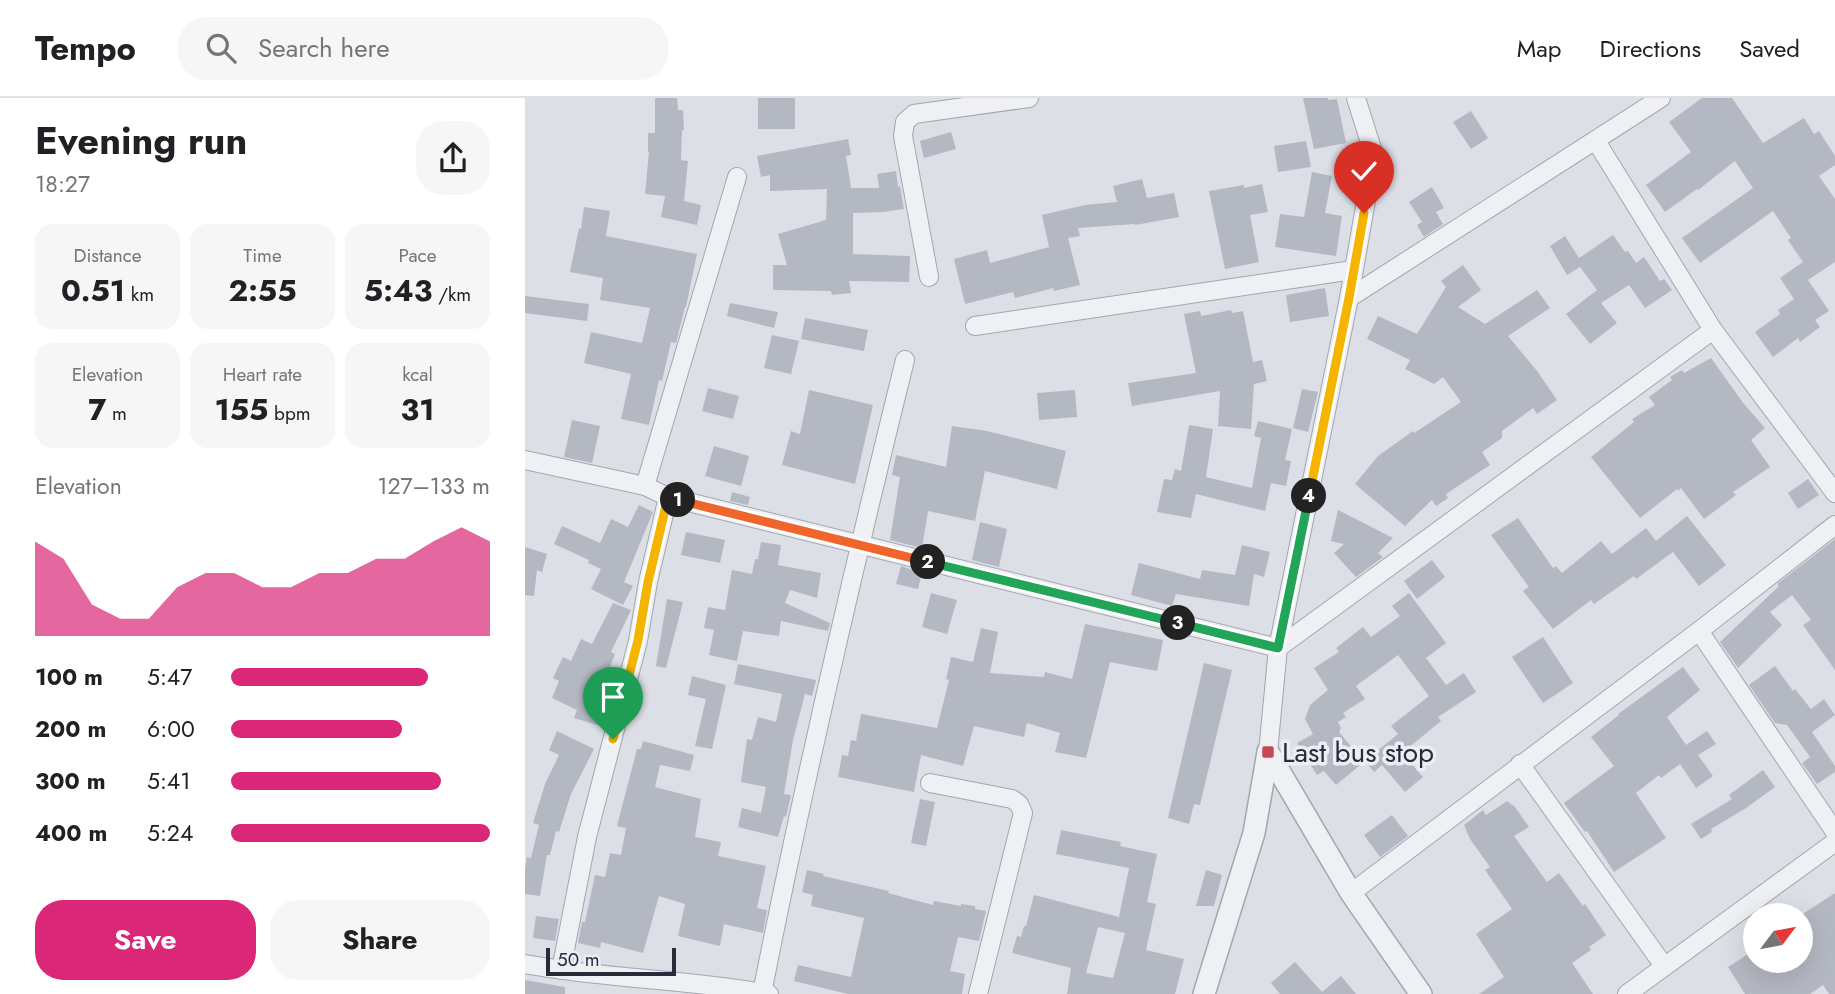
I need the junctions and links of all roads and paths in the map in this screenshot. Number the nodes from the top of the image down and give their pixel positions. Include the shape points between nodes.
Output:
1 (1029, 98) edge
2 (1356, 98) edge
3 (1661, 98) edge
4 (1596, 141) junction
5 (737, 177) dead end
6 (1353, 270) junction
7 (929, 277) dead end
8 (1349, 298) junction
9 (975, 326) dead end
10 (1713, 330) junction
11 (905, 360) dead end
12 (525, 460) edge
13 (645, 486) junction
14 (1835, 493) edge
15 (668, 497) junction
16 (1835, 525) edge
17 (859, 545) junction
18 (1699, 631) junction
19 (1278, 648) junction
20 (1268, 752) junction
21 (1520, 764) junction
22 (930, 783) dead end
23 (1835, 832) edge
24 (1835, 842) edge
25 (1351, 893) junction
26 (525, 964) edge
27 (1664, 966) junction
28 (561, 970) junction
29 (766, 993) edge
30 (978, 994) edge
31 (1204, 994) edge
32 (1421, 994) edge
33 (1627, 994) edge

1 - 7 street via 914,114 905,122 902,136
2 - 6 street via 1374,155
3 - 4 street
4 - 8 street
4 - 10 street
5 - 13 street
6 - 8 street
6 - 9 street
8 - 19 street
10 - 14 street
10 - 19 street
11 - 17 street
12 - 13 street
13 - 15 street
15 - 17 street
15 - 28 street via 638,640 587,837
16 - 18 street
17 - 19 street
17 - 29 street via 784,883
18 - 21 street
18 - 23 street
19 - 20 street
20 - 25 street
20 - 31 street via 1254,833
21 - 25 street
21 - 27 street
22 - 30 street via 1011,799 1023,813
24 - 27 street
25 - 32 street
26 - 28 street
27 - 33 street
28 - 29 street

